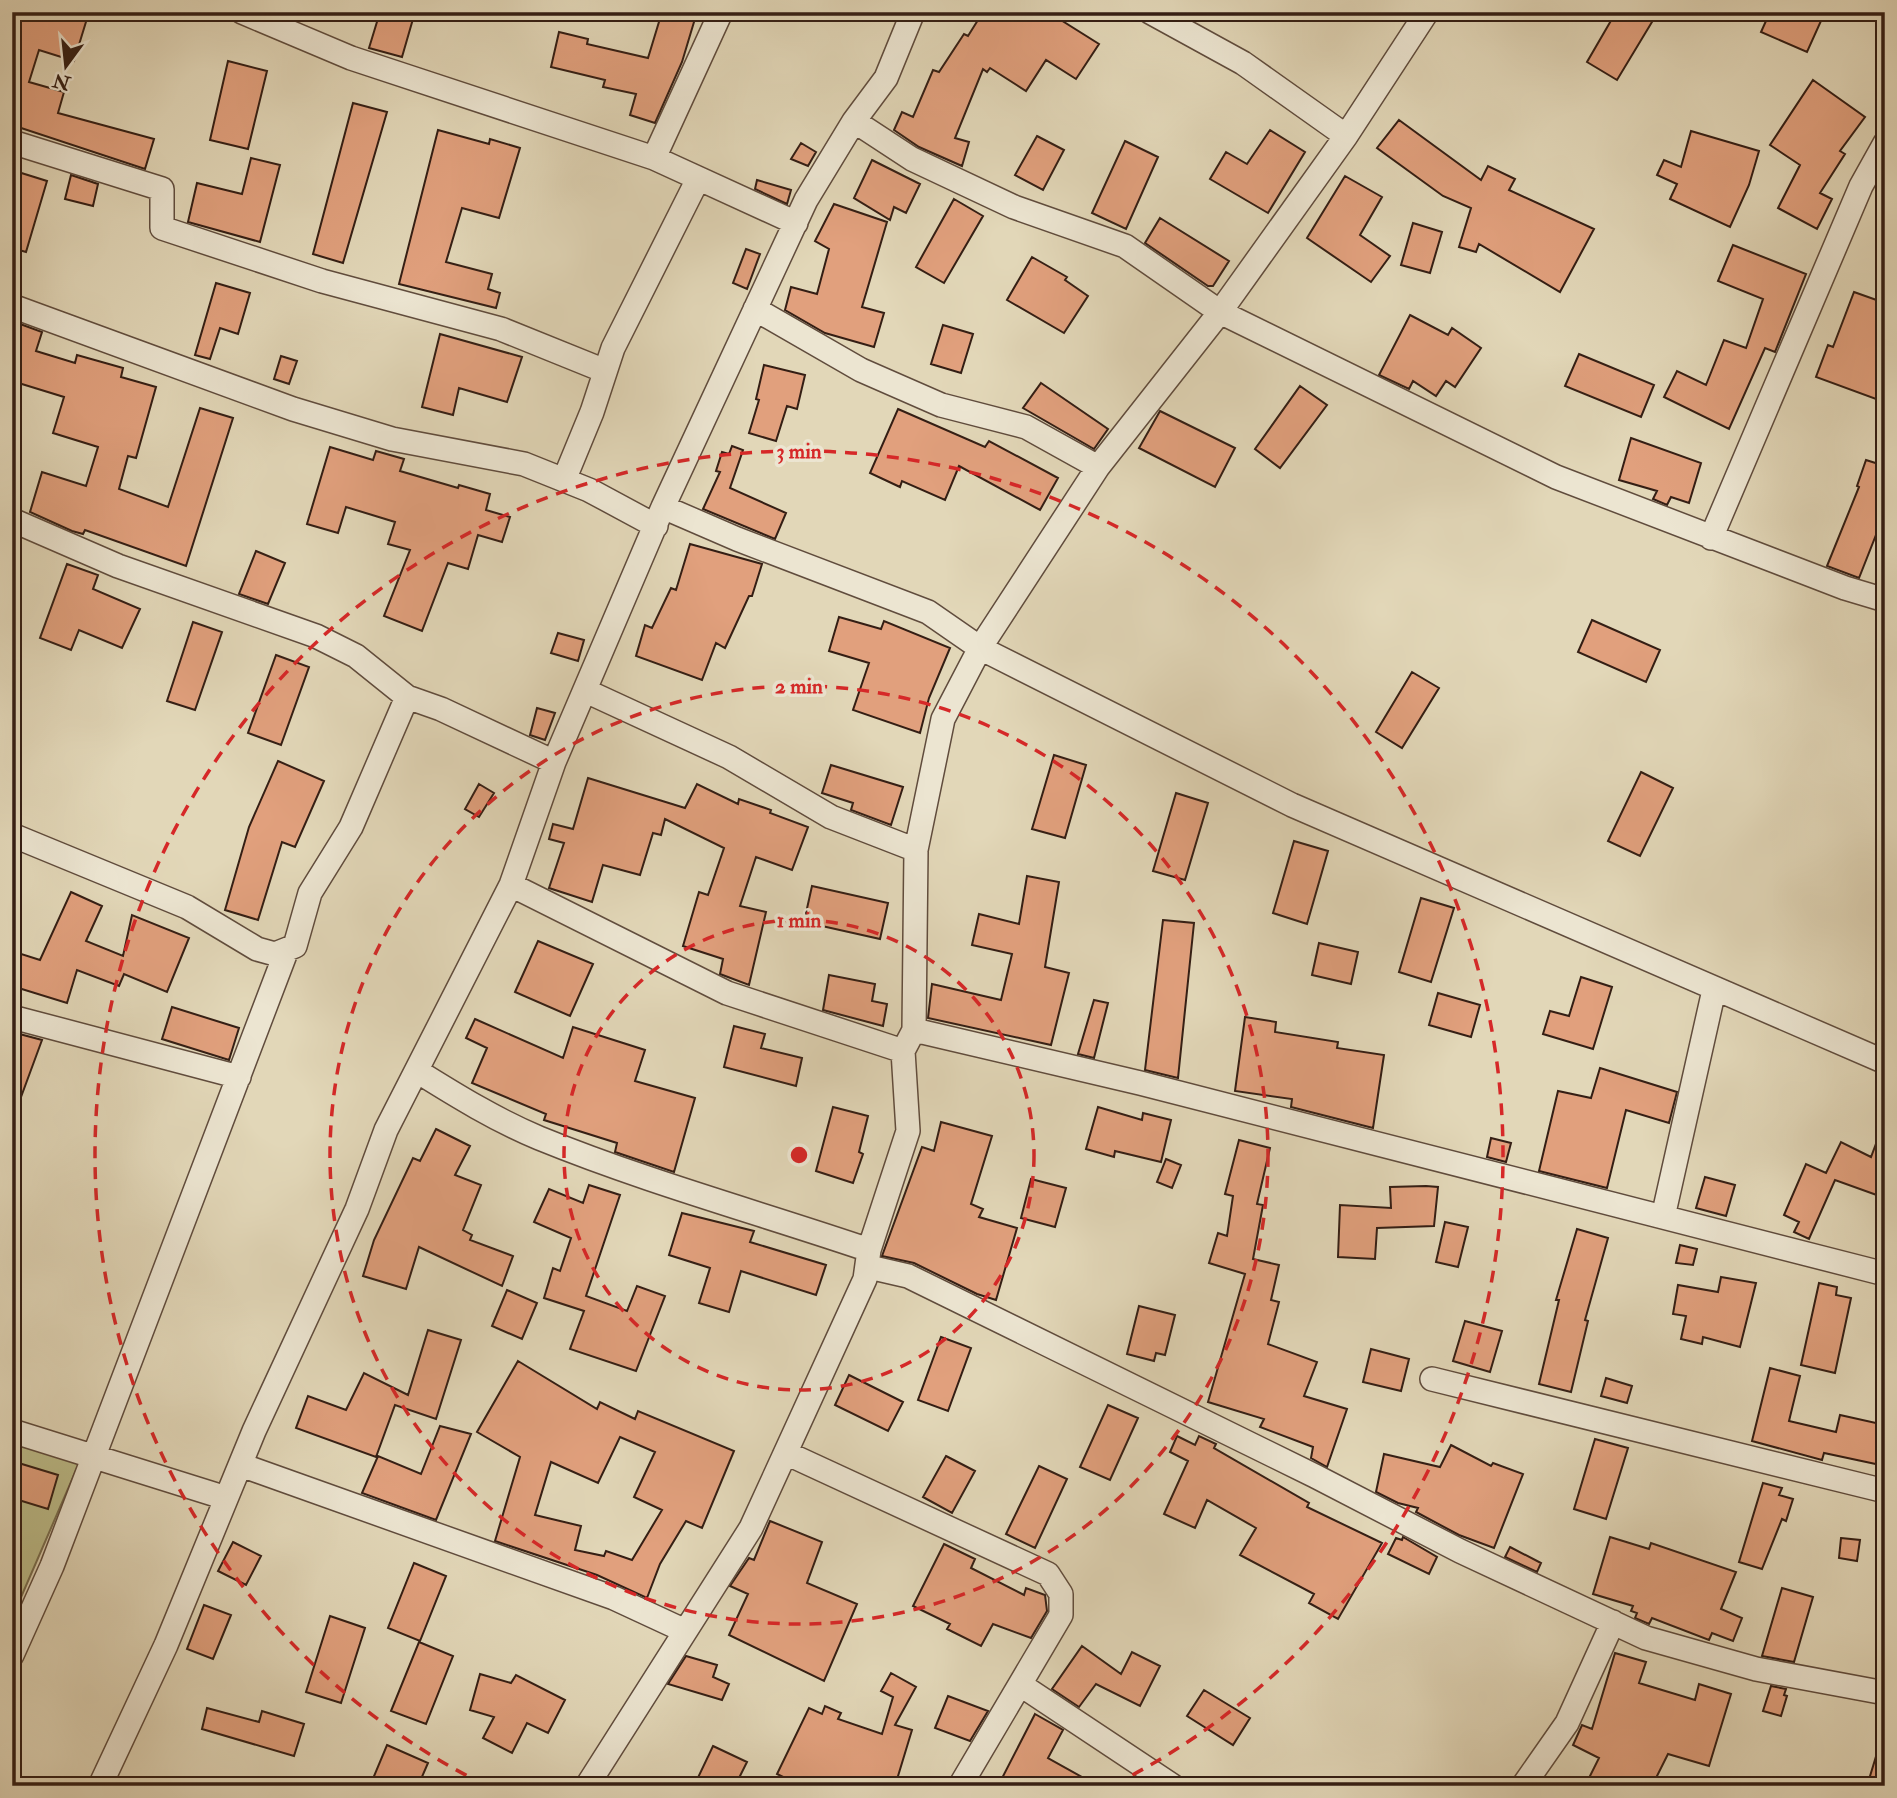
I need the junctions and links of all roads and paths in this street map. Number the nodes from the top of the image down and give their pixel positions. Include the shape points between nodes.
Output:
1 (242, 12) edge
2 (722, 12) edge
3 (913, 12) edge
4 (1150, 12) edge
5 (1427, 12) edge
6 (853, 121) junction
7 (1346, 136) junction
8 (12, 142) edge
9 (1885, 143) edge
10 (654, 158) junction
11 (698, 179) junction
12 (796, 223) junction
13 (12, 306) edge
14 (755, 309) junction
15 (1220, 312) junction
16 (605, 371) junction
17 (1098, 467) junction
18 (564, 480) junction
19 (659, 516) junction
20 (12, 520) edge
21 (1712, 538) junction
22 (1885, 600) edge
23 (979, 648) junction
24 (586, 691) junction
25 (407, 697) junction
26 (554, 762) junction
27 (12, 835) edge
28 (916, 850) junction
29 (511, 885) junction
30 (286, 952) junction
31 (1714, 990) junction
32 (12, 1017) edge
33 (914, 1030) junction
34 (903, 1051) junction
35 (1885, 1062) edge
36 (417, 1071) junction
37 (239, 1077) junction
38 (1663, 1217) junction
39 (869, 1259) junction
40 (1885, 1274) edge
41 (1432, 1379) dead end
42 (12, 1431) edge
43 (786, 1453) junction
44 (93, 1456) junction
45 (241, 1465) junction
46 (1885, 1490) edge
47 (226, 1498) junction
48 (19, 1622) edge
49 (1613, 1622) junction
50 (683, 1630) junction
51 (12, 1655) edge
52 (1021, 1685) junction
53 (1885, 1693) edge
54 (100, 1786) edge
55 (587, 1786) edge
56 (960, 1786) edge
57 (1173, 1786) edge
58 (1523, 1786) edge

1 - 10 street via 351,58
2 - 10 street
3 - 6 street via 886,78
4 - 7 street via 1243,63
5 - 7 street
6 - 12 street
6 - 15 street via 912,159 1014,208 1125,246
7 - 15 street
8 - 16 street via 162,189 162,228 322,281 500,329
9 - 21 street via 1861,186
10 - 11 street
11 - 12 street
11 - 16 street
12 - 14 street
13 - 18 street via 293,410 392,439 524,464
14 - 17 street via 861,370 941,405 1026,427
14 - 19 street
15 - 17 street
15 - 21 street via 1556,477
16 - 18 street
17 - 23 street
18 - 19 street
19 - 23 street via 737,539 928,612
19 - 24 street
20 - 25 street via 118,566 316,636 356,656
21 - 22 street
23 - 28 street via 943,719
23 - 31 street via 1292,805
24 - 26 street
24 - 28 street via 729,757 831,817
25 - 26 street
25 - 30 street via 351,827 310,892 295,946
26 - 29 street
27 - 30 street via 187,907 257,948
28 - 33 street
29 - 34 street via 727,993
29 - 36 street
30 - 37 street
31 - 35 street
31 - 38 street
32 - 37 street
33 - 34 street
33 - 38 street
34 - 39 street via 908,1131
36 - 39 street via 471,1105 538,1137
36 - 45 street via 386,1130 356,1209
37 - 44 street
38 - 40 street
39 - 43 street via 853,1310
39 - 49 street
41 - 46 street
42 - 44 street
43 - 50 street via 751,1528
43 - 52 street via 1048,1574 1061,1594 1061,1615
44 - 47 street
44 - 48 street
45 - 47 street
45 - 50 street via 614,1598
47 - 54 street via 166,1645
48 - 51 street
49 - 53 street via 1646,1638 1756,1669
49 - 58 street via 1567,1723
50 - 55 street
52 - 56 street
52 - 57 street

